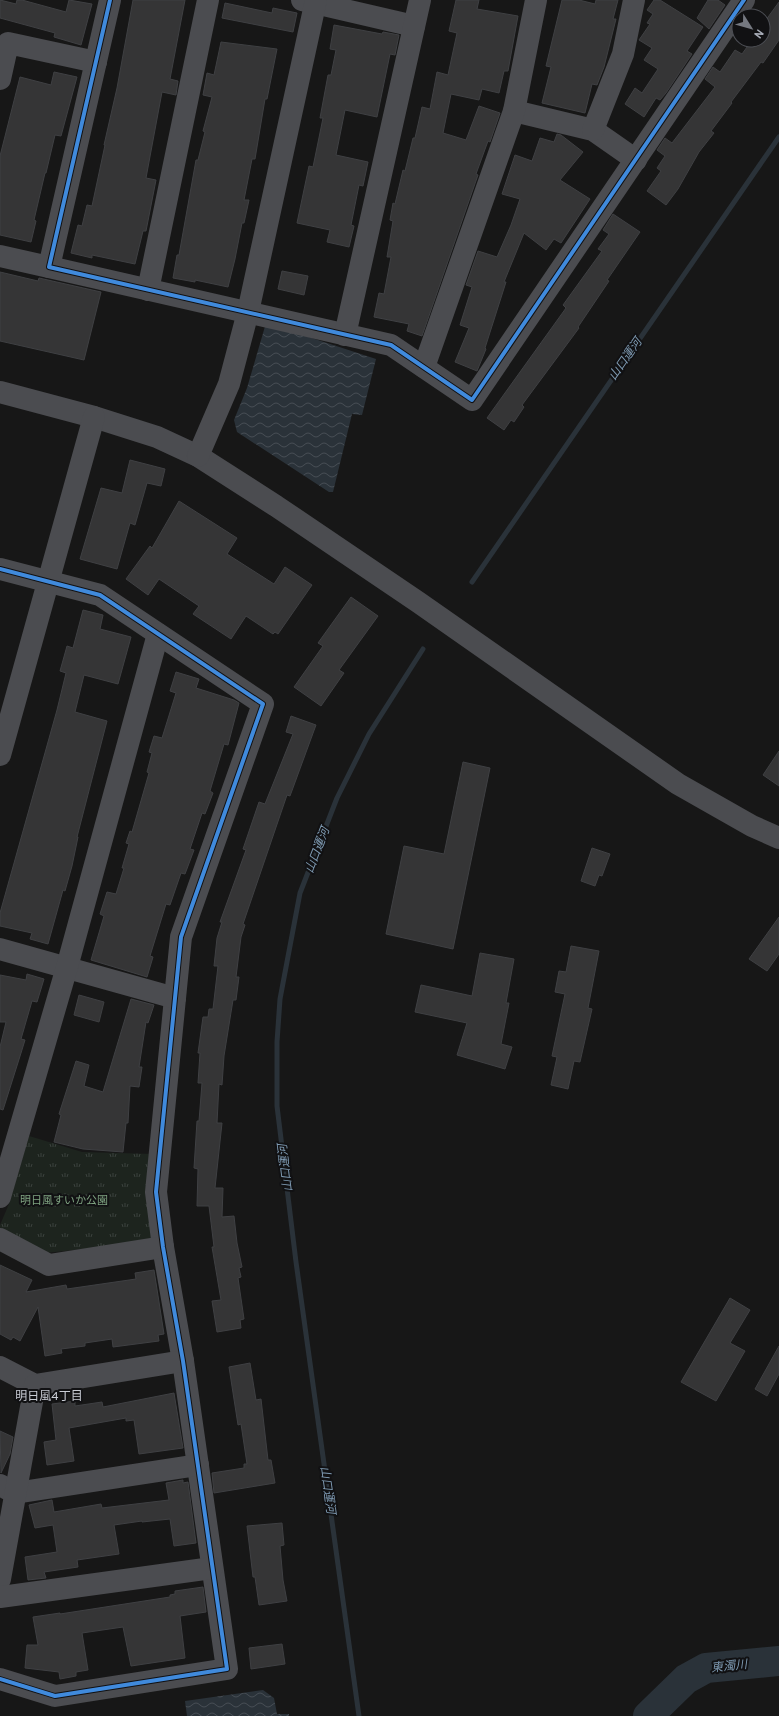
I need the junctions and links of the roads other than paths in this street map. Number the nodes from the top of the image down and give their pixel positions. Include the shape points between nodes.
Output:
1 (110, 0) edge
2 (208, 0) edge
3 (420, 0) edge
4 (536, 0) edge
5 (634, 0) edge
6 (744, 0) edge
7 (311, 1) edge
8 (414, 26) junction
9 (96, 62) junction
10 (0, 78) edge
11 (514, 111) junction
12 (593, 130) junction
13 (636, 160) junction
14 (0, 256) edge
15 (49, 267) junction
16 (148, 290) junction
17 (248, 312) junction
18 (345, 335) junction
19 (424, 367) junction
20 (0, 392) edge
21 (94, 417) junction
22 (198, 456) junction
23 (0, 568) edge
24 (48, 582) junction
25 (158, 634) junction
26 (0, 755) edge
27 (779, 838) edge
28 (0, 949) edge
29 (67, 967) junction
30 (175, 998) junction
31 (0, 1197) edge
32 (0, 1239) edge
33 (163, 1247) junction
34 (183, 1361) junction
35 (0, 1367) edge
36 (35, 1385) junction
37 (198, 1465) junction
38 (8, 1489) edge
39 (212, 1568) junction
40 (0, 1579) edge
41 (0, 1597) edge
42 (0, 1679) edge

1 - 9 street
2 - 16 street
3 - 8 street
4 - 11 street
5 - 12 street via 624,54
6 - 13 street
7 - 8 street
7 - 17 street
8 - 18 street
9 - 10 street via 8,43
9 - 15 street
11 - 12 street
11 - 19 street
12 - 13 street
13 - 19 street via 472,400
14 - 15 street
15 - 16 street
16 - 17 street
17 - 18 street
17 - 22 street via 229,384
18 - 19 street via 391,345
20 - 21 street
21 - 22 street via 157,436
21 - 24 street
22 - 27 street via 418,602 678,784 752,826
23 - 24 street
24 - 25 street via 100,595
24 - 26 street
25 - 29 street
25 - 30 street via 263,704 181,937
28 - 29 street
29 - 30 street
29 - 31 street
30 - 33 street via 156,1192
32 - 33 street via 49,1264
33 - 34 street
34 - 36 street
34 - 37 street
35 - 36 street
36 - 38 street
37 - 38 street
37 - 39 street
38 - 40 street
39 - 41 street
39 - 42 street via 227,1668 55,1696

